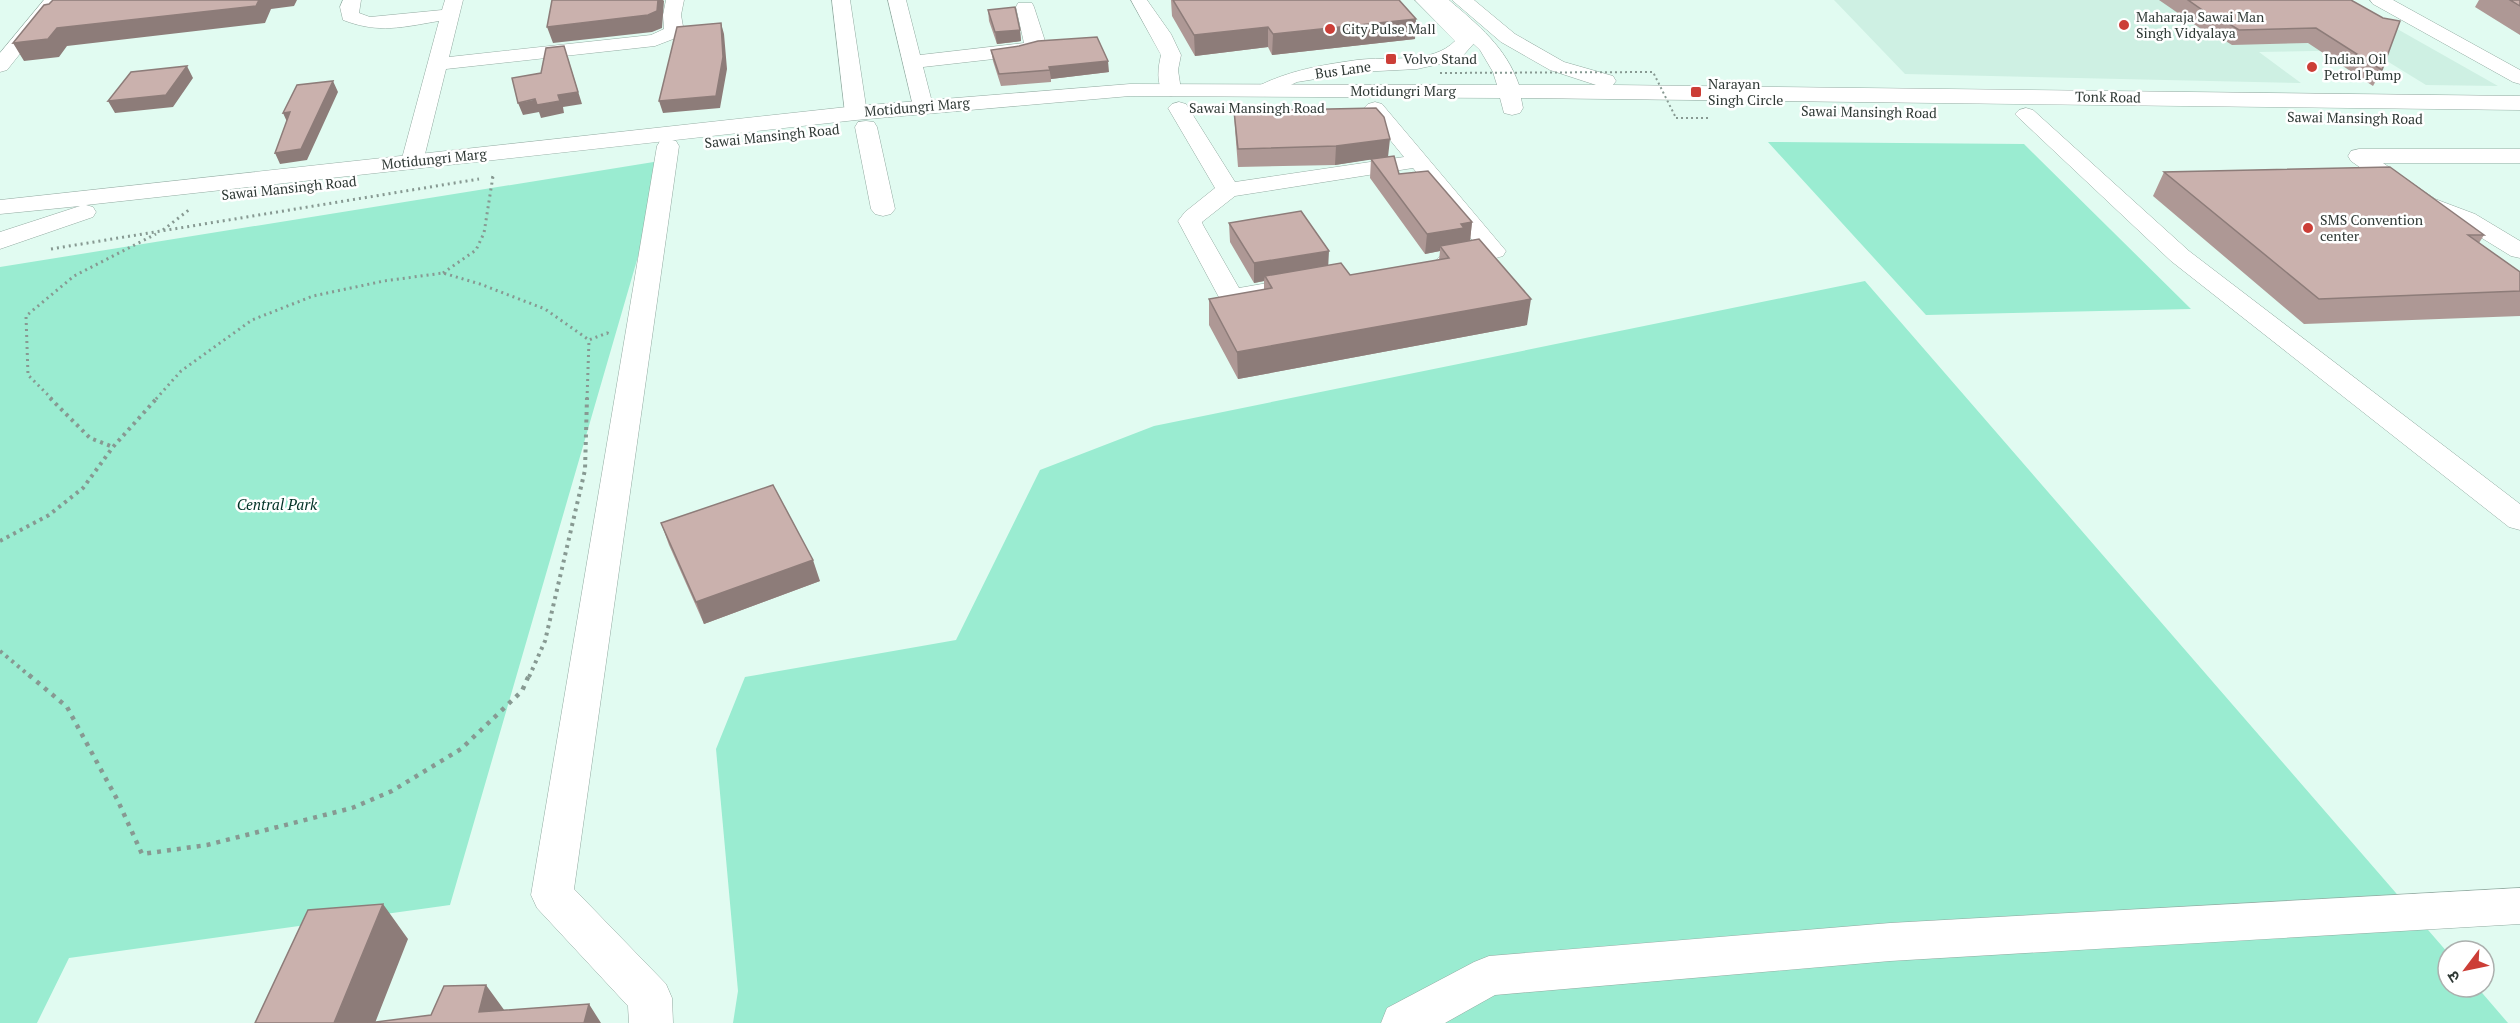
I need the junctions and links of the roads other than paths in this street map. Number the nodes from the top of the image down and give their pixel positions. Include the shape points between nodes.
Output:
1 (54, 0) edge
2 (352, 0) edge
3 (675, 0) edge
4 (841, 0) edge
5 (897, 0) edge
6 (1424, 0) edge
7 (1437, 0) edge
8 (1462, 0) edge
9 (2379, 0) edge
10 (1139, 1) edge
11 (452, 7) edge
12 (1025, 7) dead end
13 (1508, 38) junction
14 (1485, 41) junction
15 (912, 62) junction
16 (436, 64) junction
17 (0, 66) edge
18 (2520, 78) edge
19 (1265, 90) junction
20 (1696, 92) junction
21 (1175, 99) junction
22 (1511, 99) junction
23 (1382, 100) junction
24 (1548, 100) junction
25 (2520, 103) edge
26 (923, 106) junction
27 (2026, 114) junction
28 (2520, 119) edge
29 (861, 120) junction
30 (668, 146) junction
31 (2520, 156) edge
32 (1419, 161) junction
33 (411, 162) junction
34 (1228, 190) junction
35 (0, 207) edge
36 (883, 209) dead end
37 (88, 211) junction
38 (0, 223) edge
39 (0, 240) edge
40 (2520, 251) edge
41 (1431, 264) edge
42 (1290, 287) edge
43 (2520, 520) edge
44 (2520, 906) edge
45 (651, 1023) edge
46 (1403, 1023) edge

1 - 17 street
2 - 11 street via 350,16 368,23 395,22
3 - 16 street via 674,32 655,40
4 - 29 street
5 - 15 street
6 - 19 street, Bus Lane via 1466,41 1453,55 1417,63 1359,66 1292,77
7 - 14 main road
8 - 13 main road
9 - 18 street
10 - 21 street via 1171,55 1168,70
11 - 16 street
12 - 15 street via 1035,42 1031,47
13 - 20 main road via 1557,66 1604,81
13 - 24 main road via 1532,68
14 - 22 main road via 1503,65
14 - 23 main road via 1477,66 1463,77
15 - 26 street
16 - 33 street
19 - 21 main road, Motidungri Marg
19 - 23 main road, Motidungri Marg
20 - 24 main road
20 - 25 main road, Tonk Road
21 - 23 main road, Sawai Mansingh Road
21 - 26 main road, Motidungri Marg via 1057,95
21 - 29 main road, Sawai Mansingh Road via 1040,112
21 - 34 street
22 - 23 main road, Sawai Mansingh Road
22 - 24 main road
23 - 32 street
24 - 27 main road, Sawai Mansingh Road
26 - 29 main road, Motidungri Marg
27 - 28 main road, Sawai Mansingh Road
27 - 43 street via 2180,256
29 - 30 main road, Sawai Mansingh Road
29 - 33 main road, Motidungri Marg
29 - 36 street
30 - 37 main road, Sawai Mansingh Road via 497,173 202,197
30 - 45 street via 552,895 650,998
31 - 40 street via 2359,156 2427,204 2467,219
32 - 34 street
32 - 41 street via 1494,251
33 - 35 main road, Motidungri Marg
34 - 42 street via 1190,221 1231,297
37 - 38 main road, Sawai Mansingh Road
37 - 39 main road
44 - 46 street via 1890,942 1490,976

